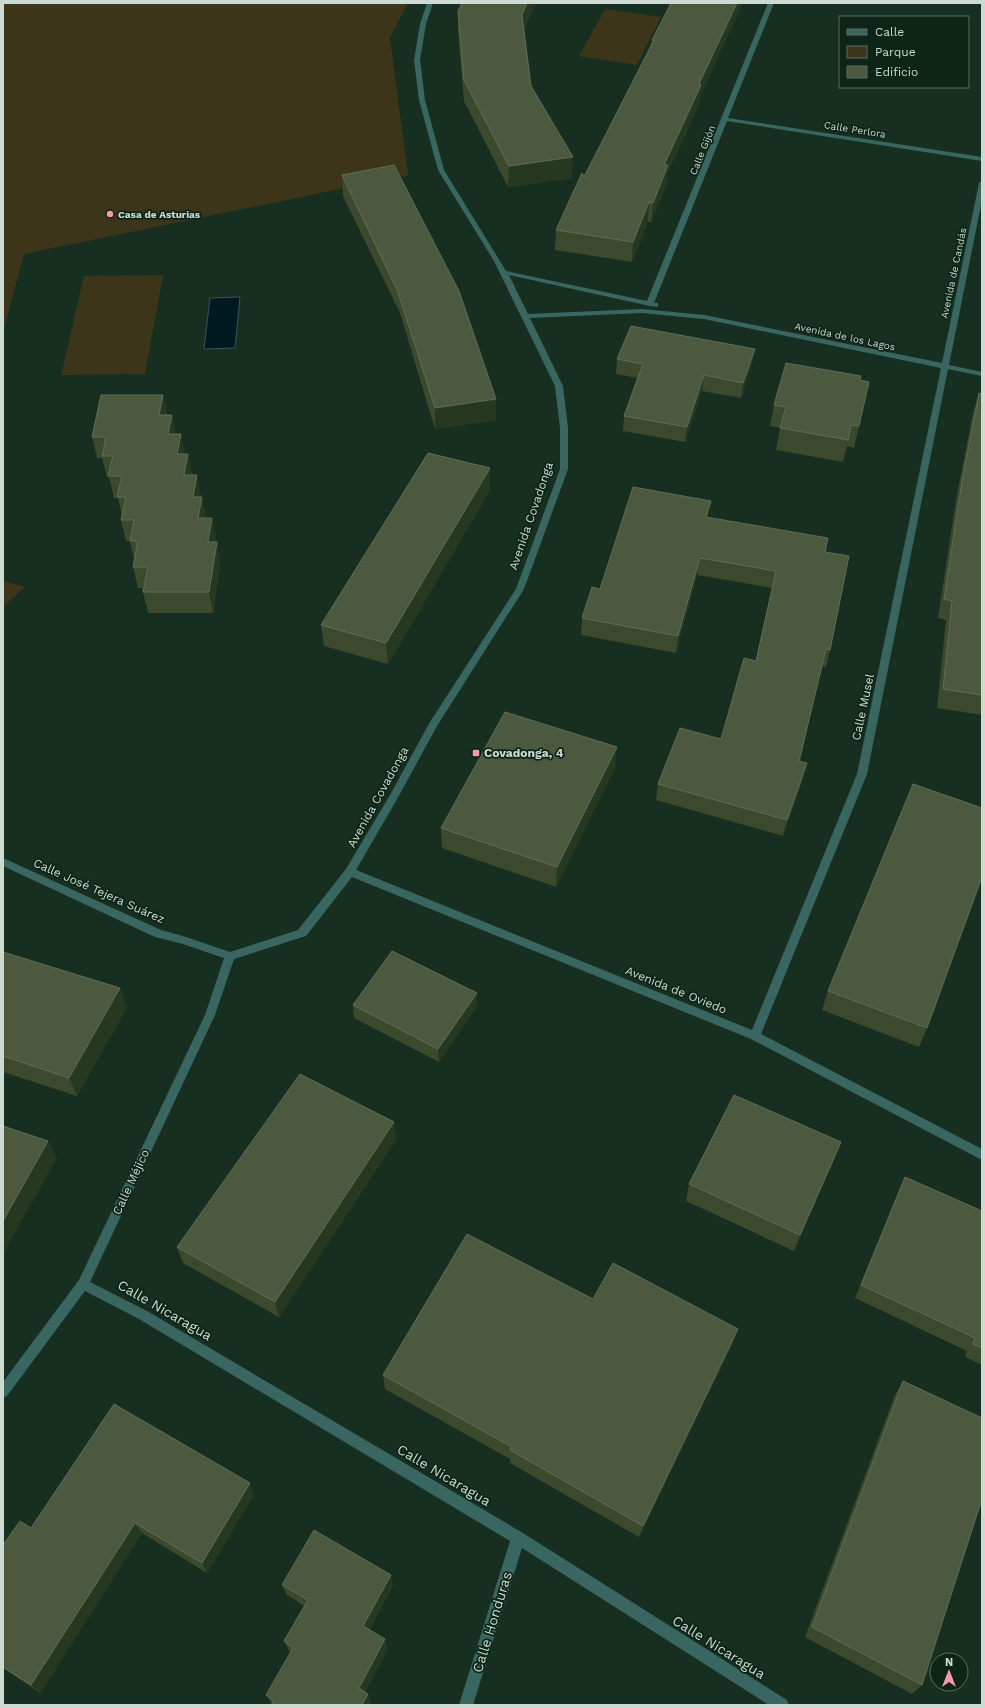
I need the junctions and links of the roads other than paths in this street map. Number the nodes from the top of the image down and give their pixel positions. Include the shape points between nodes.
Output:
1 (430, 3) edge
2 (772, 3) edge
3 (725, 119) junction
4 (982, 159) edge
5 (982, 183) edge
6 (503, 272) junction
7 (650, 304) junction
8 (525, 316) junction
9 (704, 317) junction
10 (945, 366) junction
11 (982, 374) edge
12 (3, 862) edge
13 (350, 872) junction
14 (230, 956) junction
15 (755, 1036) junction
16 (982, 1155) edge
17 (83, 1284) junction
18 (3, 1392) edge
19 (518, 1538) junction
20 (466, 1705) edge
21 (782, 1705) edge

1 - 6 street, Avenida Covadonga via 423,24 417,60 424,107 441,170
2 - 3 street, Calle Gijón
3 - 4 street, Calle Perlora
3 - 7 street, Calle Gijón
5 - 10 street, Avenida de Candás
6 - 7 street, Avenida de los Lagos
6 - 8 street, Avenida Covadonga
7 - 9 street, Avenida de los Lagos
8 - 9 street, Avenida de los Lagos via 642,311
8 - 13 street, Avenida Covadonga via 558,386 564,428 564,469 520,589 433,724
9 - 10 street, Avenida de los Lagos
10 - 11 street, Avenida de los Lagos
10 - 15 street, Calle Musel via 862,774
12 - 14 street, Calle José Tejera Suárez via 159,934
13 - 14 street, Avenida Covadonga via 302,933
13 - 15 street, Avenida de Oviedo
14 - 17 street, Calle Méjico via 210,1015
15 - 16 street, Avenida de Oviedo
17 - 18 street, Calle Méjico
17 - 19 street, Calle Nicaragua via 143,1315
19 - 20 street, Calle Honduras
19 - 21 street, Calle Nicaragua

